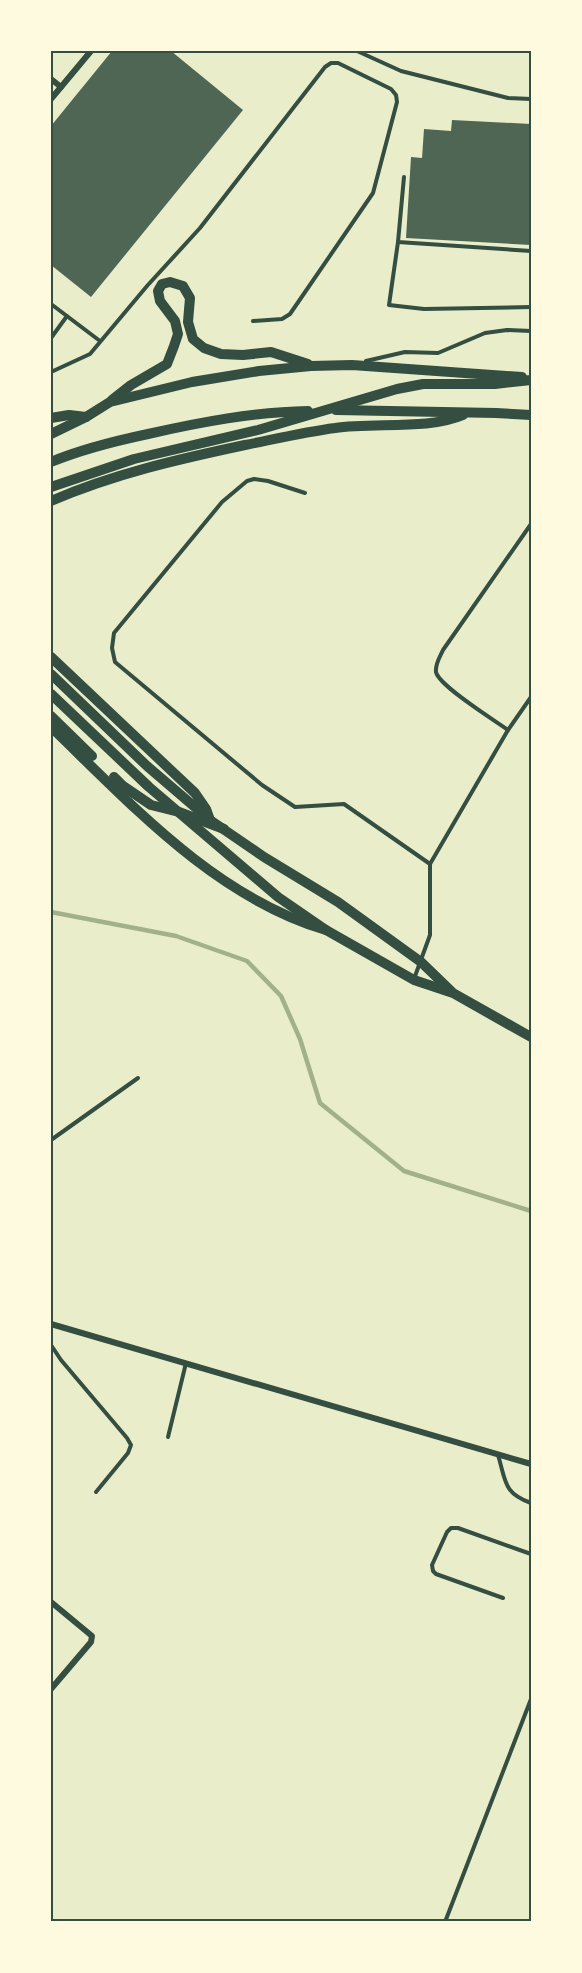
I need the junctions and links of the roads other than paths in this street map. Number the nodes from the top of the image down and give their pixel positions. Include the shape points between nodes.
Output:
1 (91, 51) edge
2 (357, 51) edge
3 (51, 79) edge
4 (61, 87) junction
5 (51, 99) edge
6 (531, 99) edge
7 (404, 177) dead end
8 (398, 242) junction
9 (531, 251) edge
10 (51, 304) edge
11 (531, 307) edge
12 (67, 316) junction
13 (253, 321) dead end
14 (531, 331) edge
15 (51, 338) edge
16 (100, 341) junction
17 (352, 365) junction
18 (311, 366) junction
19 (51, 372) edge
20 (531, 379) edge
21 (110, 402) junction
22 (324, 410) junction
23 (469, 412) junction
24 (531, 415) edge
25 (86, 417) junction
26 (51, 418) edge
27 (51, 434) edge
28 (51, 462) edge
29 (51, 487) edge
30 (305, 494) dead end
31 (51, 501) edge
32 (531, 524) edge
33 (51, 657) edge
34 (51, 674) edge
35 (51, 694) edge
36 (531, 697) edge
37 (51, 716) edge
38 (51, 726) edge
39 (508, 730) junction
40 (179, 812) junction
41 (210, 820) junction
42 (224, 830) junction
43 (430, 864) junction
44 (326, 930) junction
45 (421, 962) junction
46 (414, 980) junction
47 (453, 993) junction
48 (531, 1037) edge
49 (138, 1077) dead end
50 (51, 1140) edge
51 (51, 1324) edge
52 (51, 1345) edge
53 (186, 1363) junction
54 (168, 1437) dead end
55 (498, 1454) junction
56 (531, 1464) edge
57 (96, 1492) dead end
58 (531, 1503) edge
59 (531, 1554) edge
60 (503, 1598) dead end
61 (51, 1602) edge
62 (51, 1689) edge
63 (531, 1699) edge
64 (445, 1922) edge

1 - 4 street
2 - 6 lane via 402,72 508,98
3 - 4 street
4 - 5 street
7 - 8 lane
8 - 9 lane
8 - 11 lane via 389,305 424,309
10 - 12 lane
12 - 15 lane
12 - 16 lane
13 - 16 lane via 282,319 290,314 373,193 396,94 338,63 326,67 201,228
14 - 17 lane via 485,333 438,353 405,352
16 - 19 lane via 90,354
17 - 18 main road
17 - 20 main road
18 - 21 main road via 192,382
18 - 21 main road via 271,352 221,354 204,348 193,339 188,322 190,298 183,286 170,282 162,284 158,291 178,334 167,363
20 - 22 main road via 409,386
21 - 25 main road
22 - 23 main road
22 - 28 main road via 273,412 197,423 108,443
22 - 29 main road via 134,459
23 - 24 main road
23 - 31 main road via 444,421 316,430 125,475
25 - 26 main road
25 - 27 main road
30 - 43 lane via 254,479 222,502 114,633 112,648 116,662 262,785 295,807 344,804
32 - 39 lane via 436,665 436,674 446,685
33 - 41 main road via 195,793
34 - 41 main road
35 - 40 main road
36 - 39 lane
37 - 40 main road via 135,795 151,805
38 - 44 main road via 142,815 210,871 282,915
39 - 43 lane
40 - 42 main road
40 - 44 main road via 278,897
41 - 42 main road
42 - 45 main road via 338,902
43 - 45 lane via 430,935
44 - 46 main road
45 - 46 lane
45 - 47 main road
46 - 47 main road
47 - 48 main road
49 - 50 lane
51 - 53 street
52 - 57 lane via 131,1445
53 - 54 lane
53 - 55 street
55 - 56 street
55 - 58 lane via 515,1498
59 - 60 lane via 458,1528 447,1532 433,1571
61 - 62 street via 92,1636
63 - 64 lane

